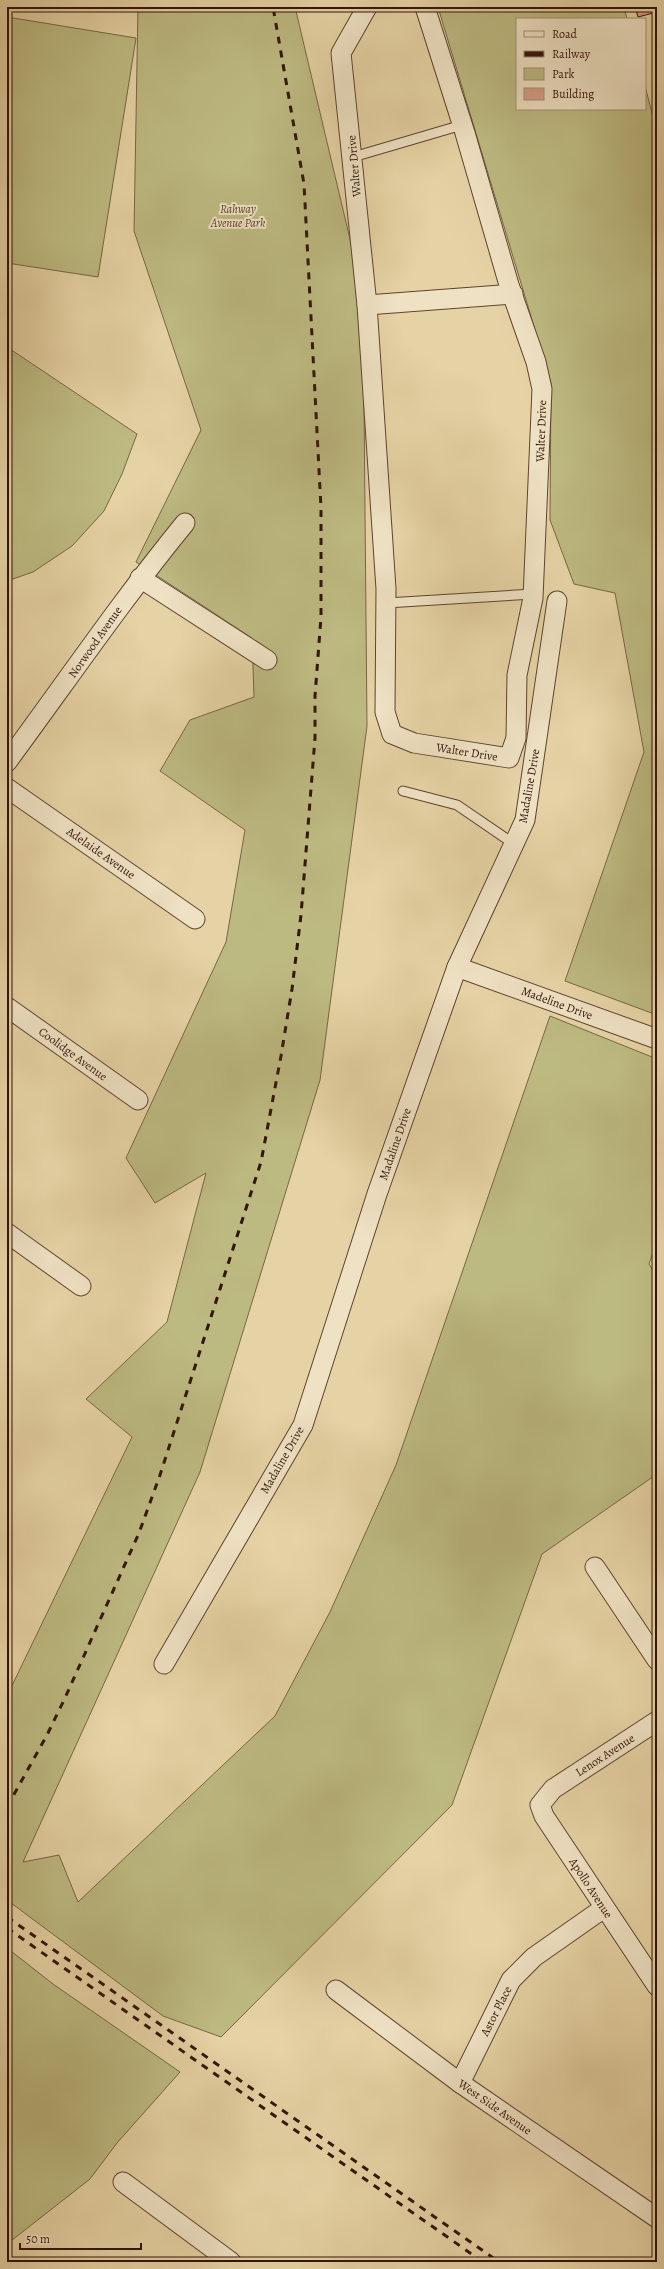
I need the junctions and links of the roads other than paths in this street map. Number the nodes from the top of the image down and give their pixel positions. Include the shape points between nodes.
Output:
1 (367, 7) edge
2 (424, 7) edge
3 (462, 125) junction
4 (353, 157) junction
5 (513, 294) junction
6 (367, 305) junction
7 (185, 523) dead end
8 (140, 578) junction
9 (533, 594) junction
10 (557, 601) dead end
11 (386, 602) junction
12 (267, 660) dead end
13 (7, 762) edge
14 (7, 788) edge
15 (403, 791) dead end
16 (514, 844) junction
17 (195, 919) dead end
18 (457, 967) junction
19 (7, 1007) edge
20 (657, 1039) edge
21 (138, 1100) dead end
22 (7, 1233) edge
23 (81, 1286) dead end
24 (595, 1567) dead end
25 (657, 1660) edge
26 (164, 1664) dead end
27 (657, 1721) edge
28 (553, 1790) joint
29 (604, 1908) junction
30 (657, 1986) edge
31 (336, 1990) dead end
32 (460, 2083) junction
33 (123, 2182) dead end
34 (657, 2218) edge
35 (231, 2262) edge

1 - 4 street, Walter Drive via 341,53
2 - 3 street, Walter Drive
3 - 4 lane
3 - 5 street, Walter Drive
4 - 6 street, Walter Drive
5 - 6 street
5 - 9 street, Walter Drive via 536,362 542,389
6 - 11 street, Walter Drive
7 - 8 street, Norwood Avenue
8 - 12 street
8 - 13 street, Norwood Avenue
9 - 11 lane
9 - 11 street, Walter Drive via 517,675 516,738 509,758 414,743 392,734 385,712
10 - 16 street, Madaline Drive via 526,820
14 - 17 street, Adelaide Avenue
15 - 16 lane via 457,805
16 - 18 street, Madaline Drive
18 - 20 street, Madeline Drive
18 - 26 street, Madaline Drive via 377,1194 303,1425
19 - 21 street, Coolidge Avenue
22 - 23 street
24 - 25 street
27 - 28 street, Lenox Avenue
28 - 29 street, Apollo Avenue via 540,1805 544,1816
29 - 30 street, Apollo Avenue
29 - 32 street, Astor Place via 534,1957 511,1980
31 - 32 street, West Side Avenue
32 - 34 street, West Side Avenue
33 - 35 street

